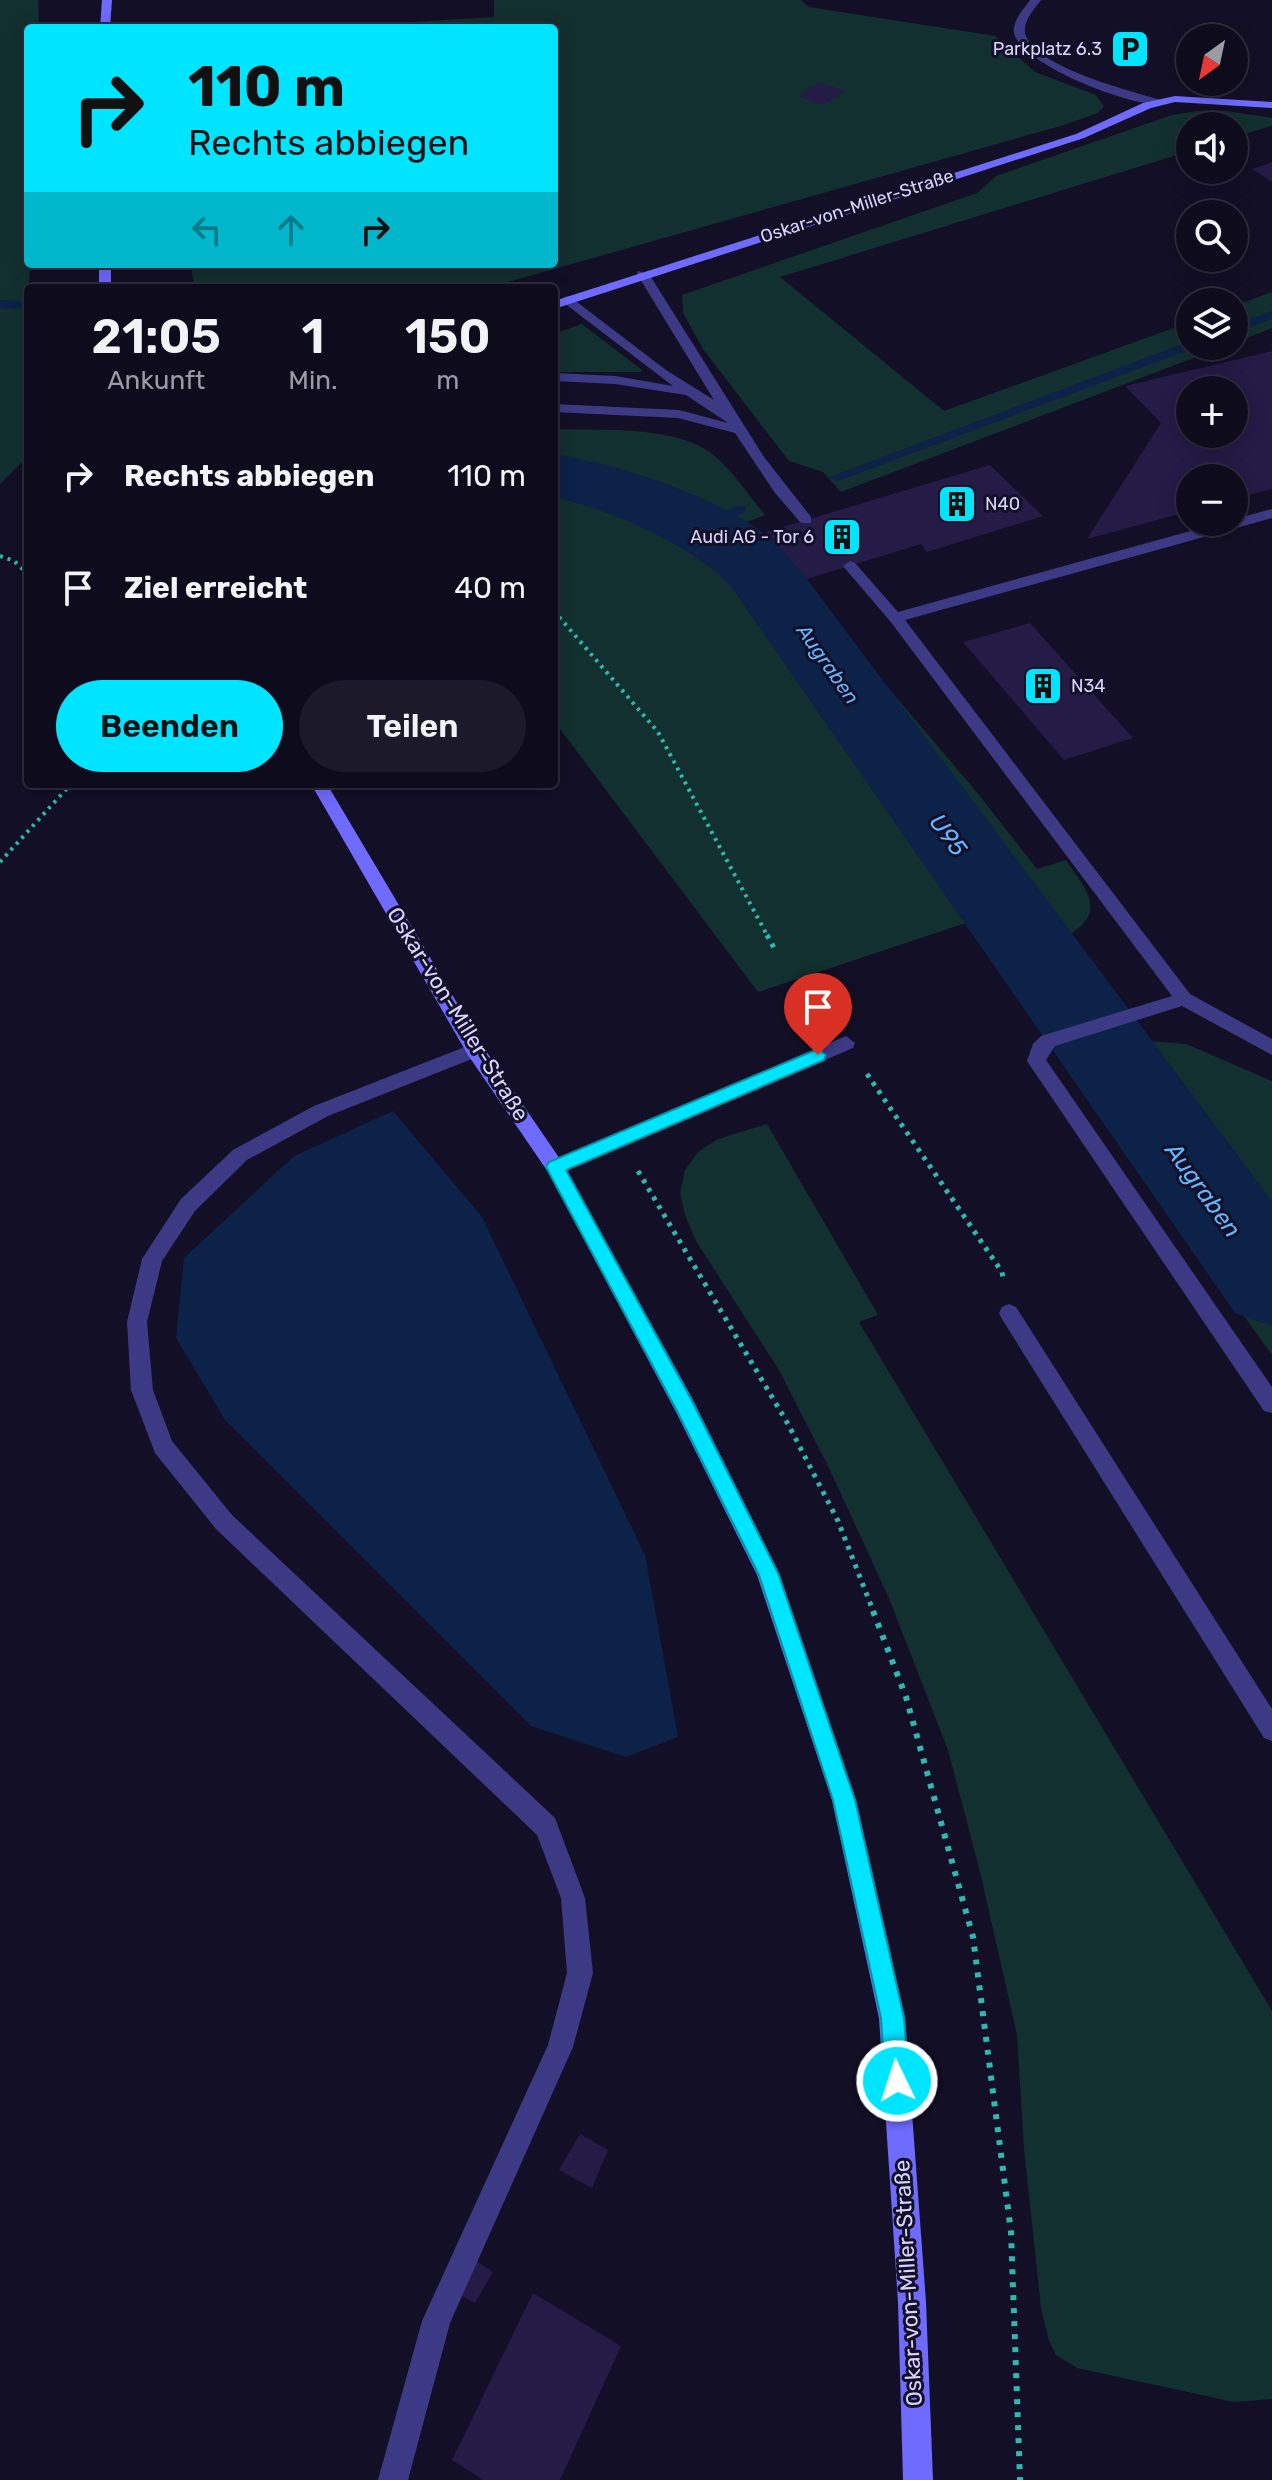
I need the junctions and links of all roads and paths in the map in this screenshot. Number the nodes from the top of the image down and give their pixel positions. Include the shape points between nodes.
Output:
1 (107, 0) edge
2 (1036, 0) edge
3 (105, 24) edge
4 (1157, 102) junction
5 (1272, 105) edge
6 (643, 274) junction
7 (569, 300) junction
8 (558, 304) edge
9 (558, 377) edge
10 (698, 397) junction
11 (558, 408) edge
12 (728, 415) junction
13 (738, 430) junction
14 (1272, 513) edge
15 (806, 520) dead end
16 (0, 556) edge
17 (850, 566) dead end
18 (24, 570) edge
19 (558, 616) edge
20 (895, 618) junction
21 (67, 788) edge
22 (321, 788) edge
23 (0, 862) edge
24 (774, 948) dead end
25 (1184, 999) junction
26 (846, 1043) joint
27 (1272, 1048) edge
28 (475, 1050) junction
29 (618, 1139) junction
30 (555, 1167) junction
31 (1002, 1272) dead end
32 (1009, 1313) dead end
33 (1272, 1404) edge
34 (1272, 1730) edge
35 (393, 2480) edge
36 (918, 2480) edge
37 (1020, 2480) edge

1 - 3 main road
2 - 4 street, Oskar-von-Miller-Straße via 1021,20 1020,36 1030,50 1071,73
4 - 5 main road, Oskar-von-Miller-Straße via 1188,98
4 - 6 main road, Oskar-von-Miller-Straße via 1080,136
6 - 7 main road, Oskar-von-Miller-Straße
6 - 12 street
7 - 8 main road, Oskar-von-Miller-Straße
7 - 10 street
9 - 10 street via 646,383
10 - 12 street
11 - 13 street via 679,414
12 - 13 street
13 - 15 street
14 - 20 street
16 - 18 path
17 - 20 street
19 - 24 path via 658,732
20 - 25 street
21 - 23 path
22 - 28 main road, Oskar-von-Miller-Straße
25 - 27 street
25 - 33 street via 1048,1041 1036,1061
26 - 29 street
26 - 31 path
28 - 30 main road, Oskar-von-Miller-Straße
28 - 35 street via 321,1111 240,1155 188,1205 152,1259 137,1322 142,1390 163,1446 224,1522 546,1827 573,1898 580,1973 560,2047 436,2321
29 - 30 street
29 - 37 path via 788,1424 838,1521 906,1697 973,1937 1011,2232
30 - 36 main road, Oskar-von-Miller-Straße via 768,1573 844,1800 892,2018 912,2302
32 - 34 street

